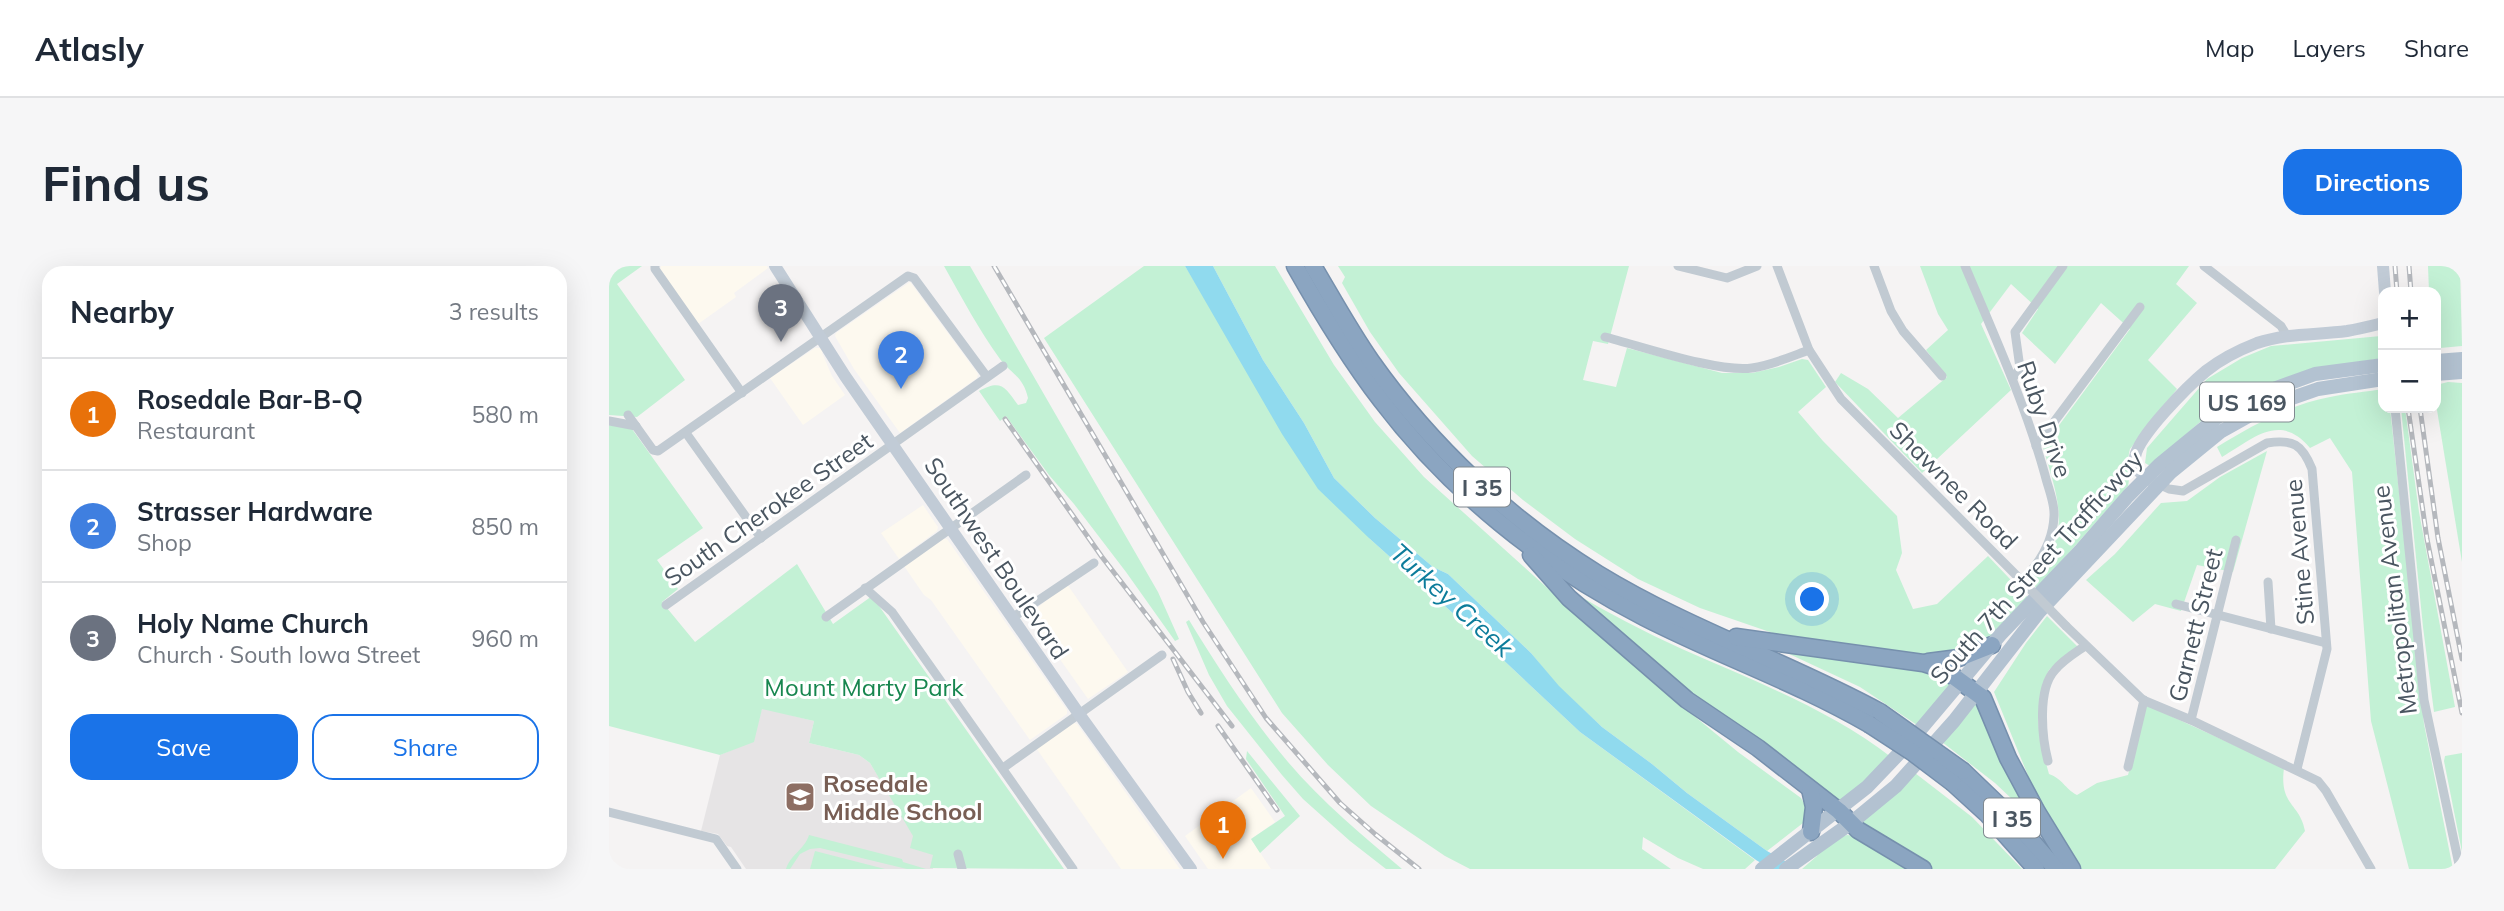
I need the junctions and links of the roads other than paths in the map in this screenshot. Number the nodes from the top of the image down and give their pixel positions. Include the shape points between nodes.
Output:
1 (775, 266) edge
2 (1295, 266) edge
3 (1313, 266) edge
4 (1678, 266) edge
5 (1757, 266) edge
6 (1777, 266) edge
7 (1874, 266) edge
8 (1965, 266) edge
9 (2063, 266) edge
10 (2204, 266) edge
11 (2383, 266) edge
12 (655, 268) edge
13 (2385, 287) edge
14 (2140, 307) dead end
15 (2378, 324) edge
16 (2287, 336) junction
17 (822, 337) junction
18 (1605, 337) dead end
19 (1809, 350) junction
20 (2462, 359) edge
21 (2441, 361) edge
22 (1003, 366) dead end
23 (2377, 372) edge
24 (2462, 372) edge
25 (2441, 374) edge
26 (1942, 376) dead end
27 (987, 377) junction
28 (2013, 378) junction
29 (742, 393) junction
30 (2395, 413) edge
31 (628, 415) dead end
32 (609, 421) edge
33 (636, 426) junction
34 (686, 433) junction
35 (893, 444) junction
36 (2036, 446) junction
37 (1026, 475) dead end
38 (2152, 481) junction
39 (950, 528) junction
40 (1509, 530) junction
41 (761, 538) junction
42 (2236, 540) dead end
43 (1094, 563) dead end
44 (2022, 581) junction
45 (2268, 582) dead end
46 (865, 588) junction
47 (2176, 604) dead end
48 (666, 605) dead end
49 (2217, 614) junction
50 (826, 617) dead end
51 (1012, 618) junction
52 (2271, 629) junction
53 (1719, 635) junction
54 (2326, 643) junction
55 (1992, 645) junction
56 (2085, 646) junction
57 (1162, 655) dead end
58 (1923, 663) junction
59 (1961, 682) junction
60 (1977, 693) junction
61 (2144, 700) junction
62 (1079, 715) junction
63 (1874, 718) junction
64 (2191, 720) junction
65 (2048, 761) dead end
66 (2128, 767) dead end
67 (1003, 768) junction
68 (2297, 769) junction
69 (1958, 777) junction
70 (1810, 789) junction
71 (609, 812) edge
72 (1845, 817) junction
73 (1810, 839) junction
74 (958, 854) dead end
75 (737, 869) edge
76 (962, 869) edge
77 (1073, 869) edge
78 (1191, 869) edge
79 (1762, 869) edge
80 (1786, 869) edge
81 (1923, 869) edge
82 (2036, 869) edge
83 (2056, 869) edge
84 (2072, 869) edge
85 (2371, 869) edge
86 (2460, 869) edge

1 - 17 main road, Southwest Boulevard
2 - 40 highway, I 35 via 1381,401 1444,472
3 - 53 highway, I 35 via 1395,393 1474,480 1565,553
4 - 5 street via 1727,278
6 - 19 street, Shawnee Road
7 - 26 street via 1903,331
8 - 28 street, Ruby Drive
9 - 28 street via 2015,332 2020,369
10 - 16 street via 2281,326
11 - 13 main road
12 - 29 street
14 - 36 street
15 - 16 main road
16 - 38 main road via 2232,354 2183,393 2137,451 2135,464
17 - 27 street via 908,276
17 - 29 street
17 - 35 main road, Southwest Boulevard
18 - 19 street via 1725,368 1750,368
19 - 44 street, Shawnee Road via 1840,399
20 - 21 main road
22 - 27 street, South Cherokee Street
23 - 38 main road, South 7th Street Trafficway / US 169 via 2315,374 2268,391 2220,415
24 - 25 main road
27 - 35 street, South Cherokee Street
28 - 36 street, Ruby Drive
29 - 34 street
30 - 86 street, Metropolitan Avenue via 2424,700
31 - 33 street
32 - 33 street
33 - 34 street via 658,451
34 - 41 street
35 - 39 main road, Southwest Boulevard
35 - 41 street, South Cherokee Street
36 - 44 street, Ruby Drive via 2055,512 2043,555
37 - 39 street
38 - 54 street, Stine Avenue via 2183,491 2267,443 2283,440 2298,446 2312,469
38 - 55 main road, South 7th Street Trafficway / US 169
38 - 60 main road, South 7th Street Trafficway / US 169 via 2039,612
39 - 46 street
39 - 51 main road, Southwest Boulevard
40 - 63 highway, I 35 via 1579,580 1645,618
40 - 70 highway via 1569,598 1661,680
41 - 48 street, South Cherokee Street
42 - 49 street, Garnett Street
43 - 51 street
44 - 56 street, Shawnee Road, bridge
45 - 52 street
46 - 50 street
46 - 67 street via 892,612
47 - 49 street
49 - 52 street
49 - 64 street, Garnett Street
51 - 62 main road, Southwest Boulevard
52 - 54 street
53 - 58 highway
53 - 63 highway, I 35 via 1831,685
54 - 68 street, Stine Avenue
55 - 58 highway via 1959,658
55 - 59 main road, South 7th Street Trafficway / US 169
56 - 61 street, Shawnee Road
56 - 65 street via 2048,678 2043,739
57 - 62 street
58 - 59 highway via 1945,670
59 - 60 highway
59 - 72 main road, South 7th Street Trafficway / US 169 via 1867,786
60 - 72 main road, South 7th Street Trafficway / US 169 via 1896,786
60 - 84 highway via 2036,812
61 - 64 street, Shawnee Road
61 - 66 street
62 - 67 street
62 - 78 main road, Southwest Boulevard
63 - 69 highway, I 35, bridge via 1912,752
64 - 68 street, Shawnee Road
67 - 77 street
68 - 85 street, Shawnee Road via 2322,784
69 - 82 highway, I 35
69 - 83 highway, I 35 via 2012,818
70 - 72 highway
70 - 73 highway via 1814,807
71 - 75 street via 716,839
72 - 73 main road, South 7th Street Trafficway / US 169
72 - 81 highway via 1858,830
73 - 79 main road, South 7th Street Trafficway / US 169
73 - 80 main road, South 7th Street Trafficway / US 169
74 - 76 street

